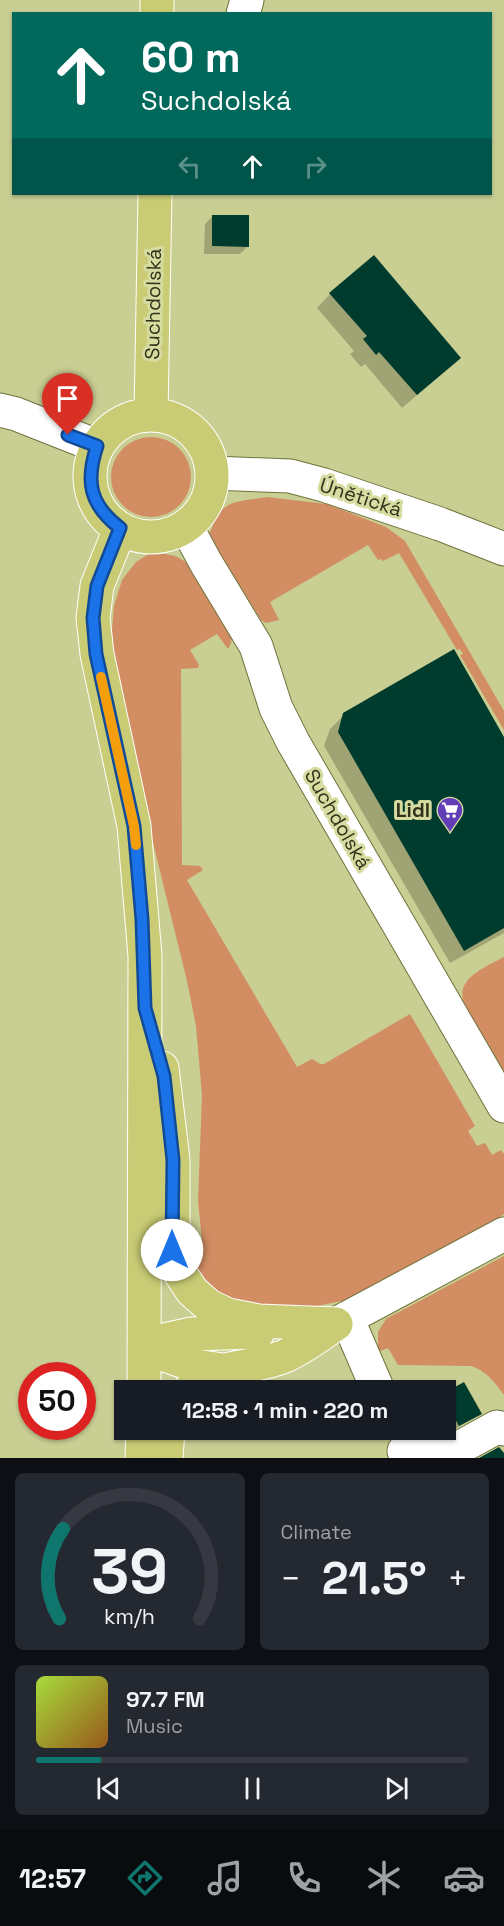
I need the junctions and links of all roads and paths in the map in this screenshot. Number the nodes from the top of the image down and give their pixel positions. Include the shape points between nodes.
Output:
1 (154, 195) edge
2 (0, 410) edge
3 (151, 415) junction
4 (97, 446) junction
5 (212, 474) junction
6 (186, 526) junction
7 (120, 528) junction
8 (504, 549) edge
9 (145, 1008) junction
10 (504, 1106) edge
11 (504, 1234) edge
12 (331, 1322) junction
13 (145, 1348) junction
14 (222, 1370) junction
15 (144, 1380) edge
16 (202, 1380) edge
17 (371, 1380) edge
18 (504, 1429) edge
19 (143, 1440) edge
20 (167, 1440) edge
21 (402, 1446) edge
22 (142, 1458) edge
23 (166, 1458) edge

1 - 3 main road, Suchdolská
2 - 4 street
3 - 4 main road via 120,423
3 - 5 main road via 170,417 200,439
4 - 7 main road via 90,483 95,501 105,517
5 - 6 main road via 201,512
5 - 8 street, Únětická via 290,476
6 - 7 main road via 154,537
6 - 10 street, Suchdolská via 256,646 288,733
7 - 9 main road via 97,586 93,618 96,654 134,826
9 - 12 main road via 164,1076 173,1160 172,1250 177,1268 192,1291 209,1306 228,1314 259,1321
9 - 13 main road
11 - 12 street
12 - 13 main road via 266,1331 191,1334
12 - 14 main road via 304,1347 285,1356
12 - 17 street
13 - 14 main road via 196,1366
13 - 15 main road
14 - 16 main road
18 - 21 street via 497,1428 455,1450 431,1455
19 - 22 main road
20 - 23 main road

